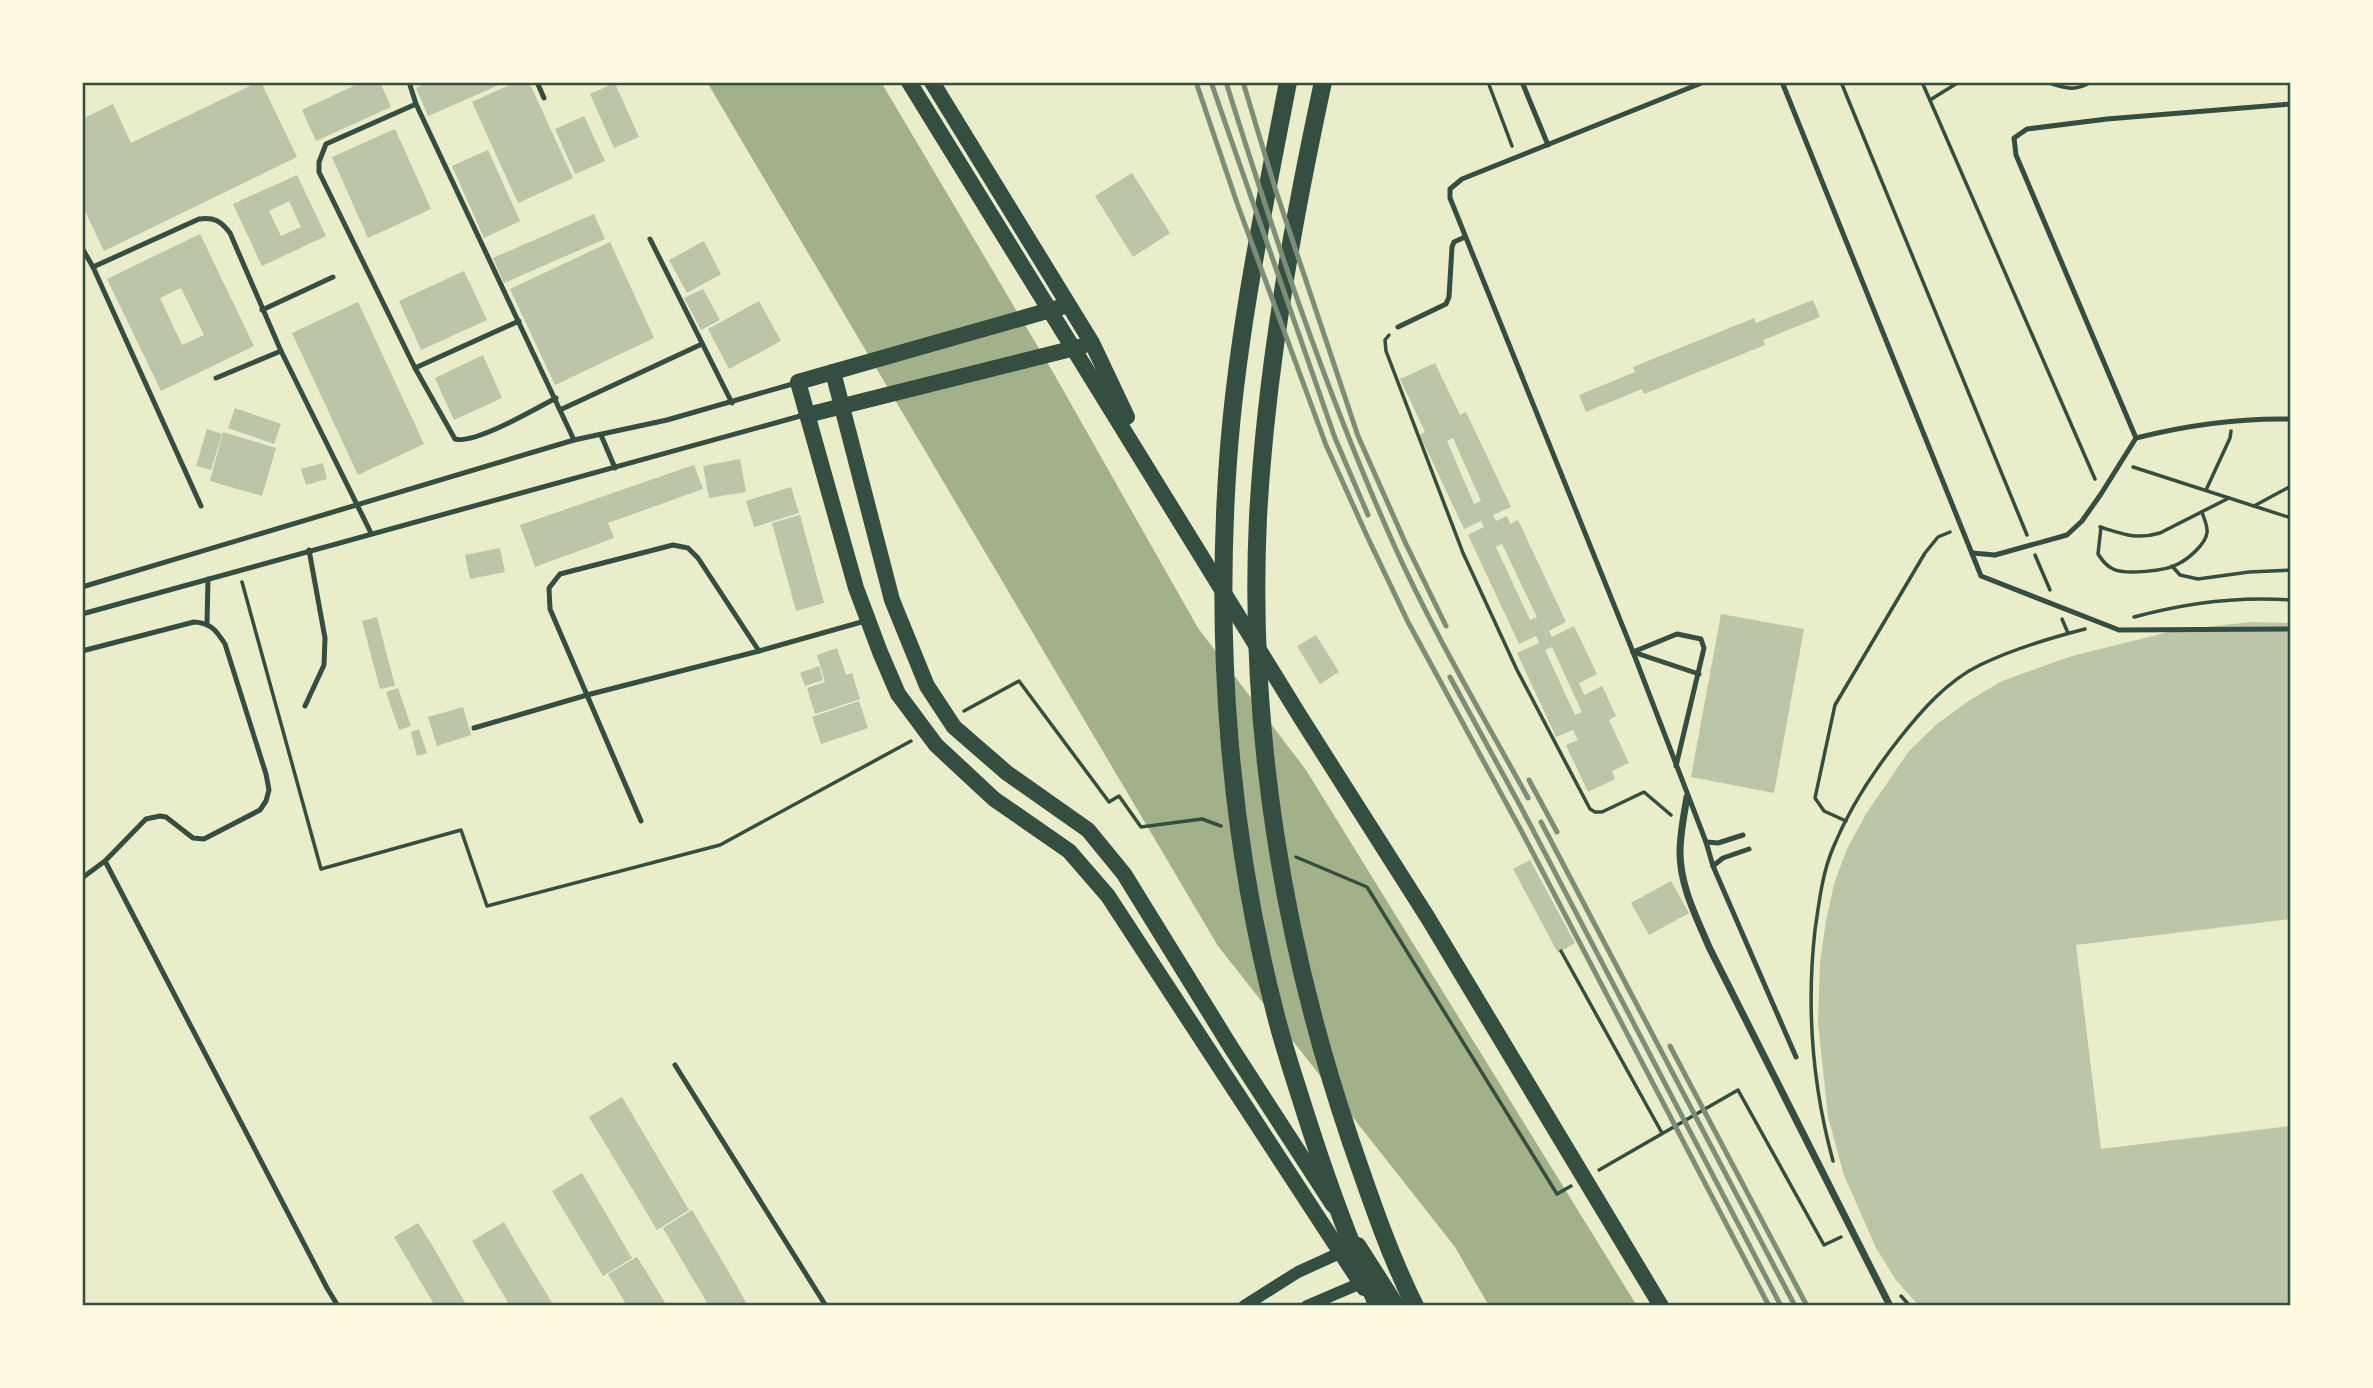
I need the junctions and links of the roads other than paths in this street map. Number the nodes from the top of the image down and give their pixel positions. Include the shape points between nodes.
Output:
1 (409, 82) edge
2 (537, 82) edge
3 (909, 82) edge
4 (932, 82) edge
5 (1288, 82) edge
6 (1323, 82) edge
7 (1521, 82) edge
8 (1704, 82) edge
9 (1782, 82) edge
10 (543, 95) dead end
11 (416, 104) junction
12 (2291, 104) edge
13 (1548, 145) junction
14 (1465, 237) junction
15 (650, 239) dead end
16 (82, 248) edge
17 (93, 267) junction
18 (332, 277) dead end
19 (1068, 305) junction
20 (262, 310) junction
21 (1050, 311) junction
22 (519, 321) junction
23 (1398, 327) road end
24 (1093, 343) junction
25 (702, 344) junction
26 (1074, 348) junction
27 (281, 351) junction
28 (415, 368) junction
29 (833, 372) junction
30 (216, 378) dead end
31 (798, 382) junction
32 (556, 398) junction
33 (732, 403) junction
34 (843, 405) junction
35 (562, 409) junction
36 (807, 415) junction
37 (2291, 419) edge
38 (601, 435) junction
39 (2136, 438) junction
40 (574, 440) junction
41 (615, 468) junction
42 (1161, 489) junction
43 (201, 506) dead end
44 (357, 506) junction
45 (371, 533) junction
46 (309, 550) junction
47 (1972, 553) junction
48 (208, 579) junction
49 (82, 587) edge
50 (82, 614) edge
51 (868, 621) junction
52 (207, 623) junction
53 (2291, 629) edge
54 (908, 639) junction
55 (82, 651) edge
56 (759, 651) junction
57 (880, 652) junction
58 (1633, 652) junction
59 (1699, 674) junction
60 (587, 695) junction
61 (305, 706) dead end
62 (474, 728) dead end
63 (1676, 766) junction
64 (1687, 797) junction
65 (641, 821) dead end
66 (1744, 835) dead end
67 (1706, 842) junction
68 (1749, 849) dead end
69 (105, 861) junction
70 (1713, 866) junction
71 (82, 878) edge
72 (1796, 1057) dead end
73 (675, 1065) dead end
74 (1354, 1239) junction
75 (1342, 1252) junction
76 (1373, 1270) junction
77 (1361, 1283) junction
78 (338, 1306) edge
79 (826, 1306) edge
80 (1244, 1306) edge
81 (1307, 1306) edge
82 (1376, 1306) edge
83 (1396, 1306) edge
84 (1415, 1306) edge
85 (1661, 1306) edge
86 (1890, 1306) edge

1 - 11 lane
2 - 10 lane
3 - 21 highway
4 - 19 highway
5 - 82 highway via 1240,352 1228,460 1223,601 1232,766 1250,896 1276,1016 1328,1184
6 - 84 highway via 1273,355 1258,518 1263,737 1281,874 1300,972 1328,1075 1367,1189
7 - 13 lane
8 - 13 lane
9 - 47 lane
11 - 22 lane
11 - 28 lane via 326,144 319,162 319,172
12 - 39 lane via 2107,119 2027,129 2014,138 2016,155
13 - 14 lane via 1462,179 1450,189 1452,209
14 - 23 lane via 1452,247 1446,304
14 - 58 lane
15 - 25 lane
16 - 17 lane
17 - 20 lane via 199,219 217,220 230,233
17 - 43 lane
18 - 20 lane
19 - 21 highway
19 - 24 highway
20 - 27 lane
21 - 26 highway
21 - 29 highway
22 - 28 lane
22 - 32 lane
24 - 26 highway
24 - 42 highway
25 - 33 lane
25 - 35 lane
26 - 34 highway
26 - 42 highway
27 - 30 lane
27 - 44 lane
28 - 32 lane via 456,440 498,428
29 - 31 highway
29 - 34 highway
31 - 33 lane
31 - 36 highway
32 - 35 lane
33 - 38 lane
34 - 36 highway
34 - 54 highway via 891,600
35 - 40 lane
36 - 41 lane
36 - 51 highway
37 - 39 lane via 2231,420
38 - 40 lane
38 - 41 lane
39 - 47 lane via 2082,521 2067,535 1995,555
40 - 44 lane
41 - 45 lane
42 - 85 highway via 1435,929
44 - 45 lane
44 - 49 lane
45 - 46 lane
46 - 48 lane
46 - 61 lane via 325,638 324,665
47 - 53 lane via 1981,576 2119,631
48 - 50 lane
48 - 52 lane
51 - 56 lane
51 - 57 highway
52 - 55 lane via 194,622
52 - 69 lane via 225,644 267,774 266,801 260,810 204,839 193,838 166,817 153,817
54 - 57 highway
54 - 74 highway via 927,686 954,727 1007,774 1088,830 1124,874
56 - 60 lane
56 - 60 lane via 688,548 673,545 615,559 560,574 549,588 550,609
57 - 75 highway via 898,694 936,745 994,799 1069,851 1108,896
58 - 59 lane
58 - 59 lane via 1677,634 1701,639 1704,648
58 - 63 lane
59 - 63 lane
60 - 62 lane
60 - 65 lane
63 - 64 lane
64 - 67 lane
64 - 86 street via 1680,855 1689,902
66 - 67 lane
67 - 70 lane
68 - 70 lane
69 - 71 lane
69 - 78 lane
70 - 72 lane
73 - 79 lane
74 - 75 street
74 - 76 highway
75 - 77 highway
75 - 80 street via 1298,1272
76 - 77 street
76 - 83 highway
77 - 81 street
77 - 82 highway

